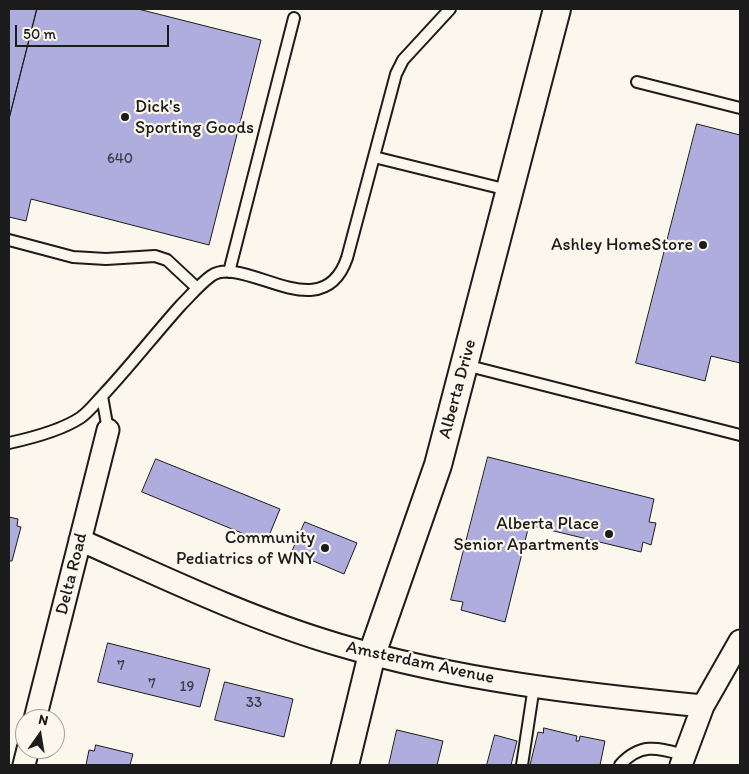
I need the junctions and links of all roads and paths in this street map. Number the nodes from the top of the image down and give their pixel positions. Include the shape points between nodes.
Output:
1 (450, 9) edge
2 (556, 9) edge
3 (294, 18) dead end
4 (637, 82) dead end
5 (740, 108) edge
6 (374, 157) junction
7 (509, 190) junction
8 (9, 240) edge
9 (229, 272) junction
10 (197, 288) junction
11 (465, 365) junction
12 (102, 396) junction
13 (108, 430) joint
14 (740, 435) edge
15 (9, 443) edge
16 (80, 540) junction
17 (740, 641) edge
18 (372, 654) junction
19 (534, 686) junction
20 (703, 706) junction
21 (38, 709) edge
22 (683, 760) edge
23 (345, 765) edge
24 (522, 765) edge
25 (620, 765) edge

1 - 6 lane via 403,60 396,74
2 - 7 street, Alberta Drive
3 - 9 lane
4 - 5 lane
6 - 7 lane
6 - 9 lane via 347,258 343,270 334,280 322,287 300,290
7 - 11 street, Alberta Drive
8 - 10 lane via 73,257 155,256 167,260
9 - 10 lane via 215,273
10 - 12 lane
11 - 14 lane
11 - 18 street, Alberta Drive via 438,465
12 - 13 lane
12 - 15 lane via 80,418
13 - 16 street, Delta Road
16 - 18 street, Amsterdam Avenue via 279,626
16 - 21 street, Delta Road
17 - 20 street
18 - 19 street, Amsterdam Avenue
18 - 23 street, Alberta Drive
19 - 20 street, Amsterdam Avenue
19 - 24 lane
20 - 22 street
22 - 25 lane via 653,747 639,751

